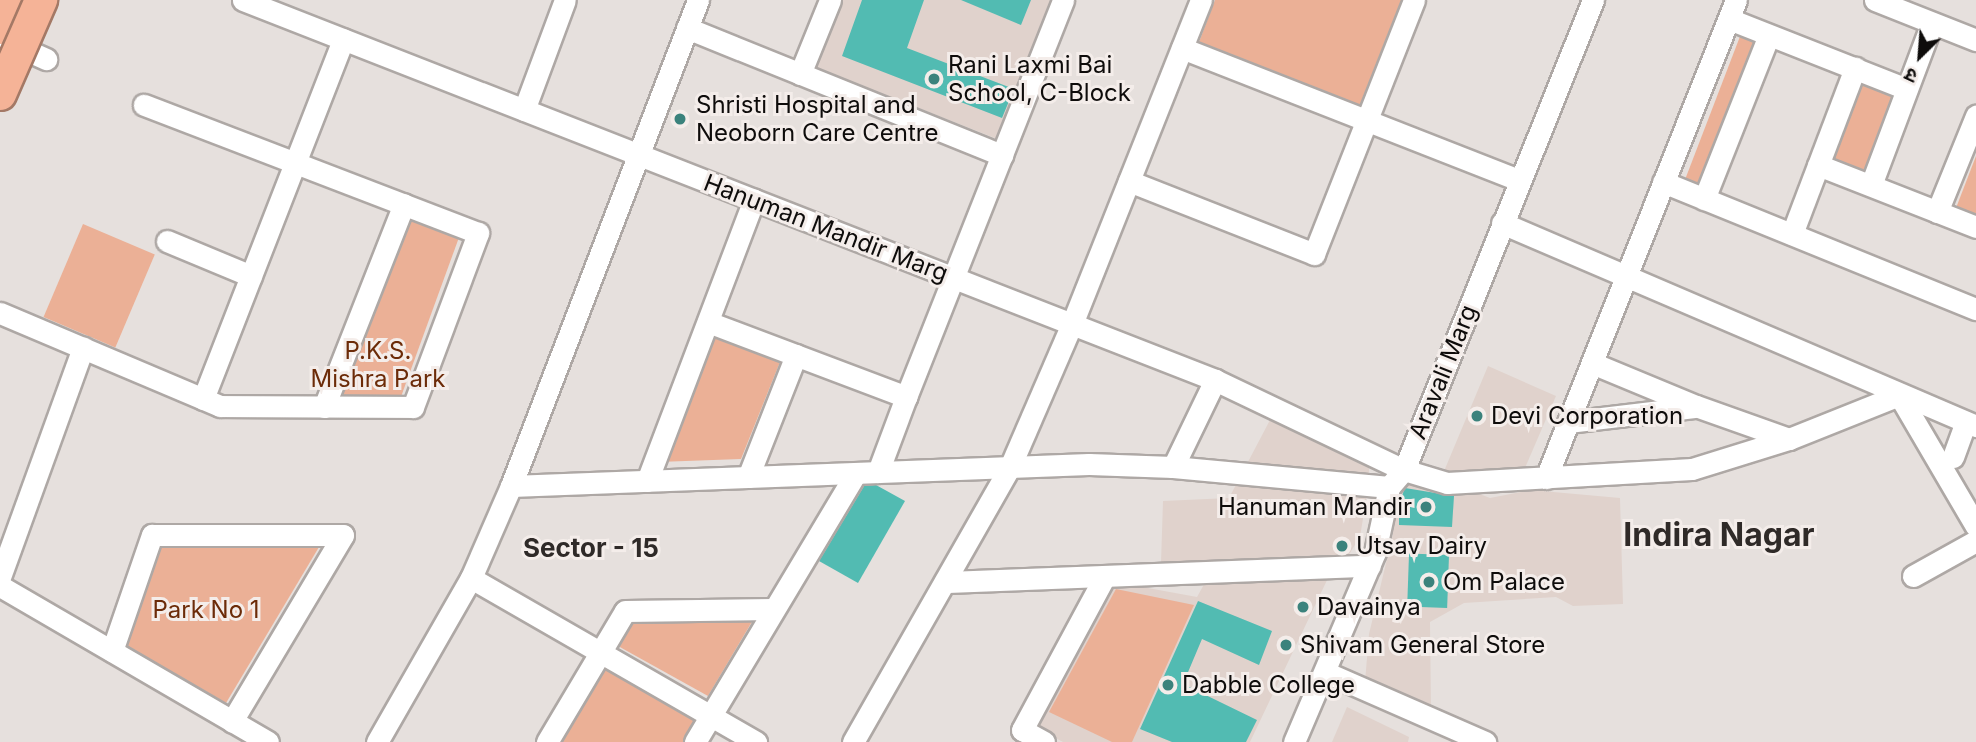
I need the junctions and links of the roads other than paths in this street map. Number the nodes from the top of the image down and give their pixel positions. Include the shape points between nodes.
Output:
1 (12, 0) edge
2 (41, 0) edge
3 (243, 0) edge
4 (565, 0) edge
5 (698, 0) edge
6 (830, 0) edge
7 (1063, 0) edge
8 (1201, 0) edge
9 (1414, 0) edge
10 (1593, 0) edge
11 (1875, 0) edge
12 (1732, 9) edge
13 (1932, 23) junction
14 (0, 27) edge
15 (687, 28) junction
16 (1769, 35) junction
17 (0, 38) edge
18 (343, 39) junction
19 (1976, 40) edge
20 (1182, 48) junction
21 (47, 60) dead end
22 (1855, 68) junction
23 (800, 74) junction
24 (1908, 89) junction
25 (0, 94) edge
26 (144, 105) dead end
27 (524, 110) junction
28 (1976, 116) edge
29 (1367, 121) junction
30 (638, 155) junction
31 (1002, 155) junction
32 (295, 163) junction
33 (1818, 165) junction
34 (1518, 180) junction
35 (1129, 181) junction
36 (1663, 182) junction
37 (1871, 185) junction
38 (1704, 199) junction
39 (754, 200) junction
40 (404, 204) junction
41 (1937, 212) junction
42 (1502, 223) junction
43 (1976, 227) edge
44 (1792, 234) junction
45 (167, 241) dead end
46 (1626, 275) junction
47 (251, 276) junction
48 (953, 278) junction
49 (1976, 309) edge
50 (0, 313) edge
51 (708, 322) junction
52 (1072, 324) junction
53 (83, 348) junction
54 (796, 355) junction
55 (1592, 363) junction
56 (1214, 380) junction
57 (1899, 395) junction
58 (906, 397) junction
59 (203, 399) junction
60 (1696, 406) junction
61 (324, 407) junction
62 (1568, 422) junction
63 (1971, 424) edge
64 (1789, 439) junction
65 (1952, 457) dead end
66 (1010, 467) junction
67 (1173, 467) junction
68 (1405, 470) junction
69 (878, 472) junction
70 (856, 473) junction
71 (748, 477) junction
72 (1546, 478) junction
73 (647, 481) junction
74 (511, 486) junction
75 (1389, 487) junction
76 (1976, 526) edge
77 (1976, 541) edge
78 (1370, 566) junction
79 (1105, 576) junction
80 (1913, 576) dead end
81 (0, 577) edge
82 (471, 578) junction
83 (945, 582) junction
84 (0, 586) edge
85 (774, 609) junction
86 (112, 651) junction
87 (599, 652) junction
88 (1325, 672) junction
89 (711, 716) junction
90 (232, 721) junction
91 (268, 742) edge
92 (377, 742) edge
93 (547, 742) edge
94 (695, 742) edge
95 (756, 742) edge
96 (853, 742) edge
97 (1044, 742) edge
98 (1294, 742) edge
99 (1485, 742) edge

1 - 14 highway
2 - 25 highway, bridge
3 - 18 street, Hanuman Mandir Marg
4 - 27 street
5 - 15 street
6 - 23 street
7 - 31 street
8 - 20 street
9 - 29 street
10 - 34 street, Aravali Marg
11 - 13 street
12 - 16 street
12 - 36 street
13 - 19 street
13 - 24 street
15 - 23 street
15 - 30 street
16 - 22 street
16 - 38 street
17 - 21 street
18 - 27 street, Hanuman Mandir Marg
18 - 32 street
20 - 29 street
20 - 35 street
22 - 24 street
22 - 33 street
23 - 31 street
24 - 37 street
26 - 32 street
27 - 30 street, Hanuman Mandir Marg
28 - 41 street
29 - 34 street
29 - 35 street via 1314,254
30 - 39 street, Hanuman Mandir Marg
30 - 74 street
31 - 48 street
32 - 40 street
32 - 47 street
33 - 37 street
33 - 44 street
34 - 42 street, Aravali Marg
35 - 52 street
36 - 38 street
36 - 46 street
37 - 41 street
38 - 44 street
39 - 48 street, Hanuman Mandir Marg
39 - 51 street
40 - 61 street
40 - 61 street via 478,233 413,407
41 - 43 street
42 - 46 street
42 - 68 street, Aravali Marg
44 - 49 street
45 - 47 street
46 - 55 street
46 - 57 street
47 - 59 street
48 - 52 street, Hanuman Mandir Marg
48 - 58 street
50 - 53 street
51 - 54 street
51 - 73 street
52 - 56 street, Hanuman Mandir Marg
52 - 66 street
53 - 59 street
53 - 81 street
54 - 58 street
54 - 71 street
55 - 60 street
55 - 62 street
56 - 67 street
56 - 68 street, Hanuman Mandir Marg
57 - 63 street
57 - 64 street, Hanuman Mandir Marg
57 - 76 street
58 - 69 street
59 - 61 street via 220,406
60 - 62 street
60 - 64 street
62 - 72 street
63 - 65 street
64 - 72 street, Hanuman Mandir Marg via 1692,469
66 - 67 street
66 - 69 street
66 - 83 street
67 - 75 street
68 - 72 street, Hanuman Mandir Marg via 1447,482
68 - 75 street, Aravali Marg
69 - 70 street
70 - 71 street
70 - 85 street
71 - 73 street
73 - 74 street
74 - 82 street
75 - 78 street, Aravali Marg
77 - 80 street
78 - 79 street
78 - 88 street, Aravali Marg
79 - 83 street
79 - 97 street via 1022,730
82 - 87 street
82 - 92 street
83 - 96 street
84 - 86 street
85 - 87 street via 625,611
85 - 89 street
86 - 90 street
86 - 90 street via 152,535 343,536
87 - 89 street
87 - 93 street
88 - 98 street, Aravali Marg
88 - 99 street
89 - 94 street
89 - 95 street
90 - 91 street

